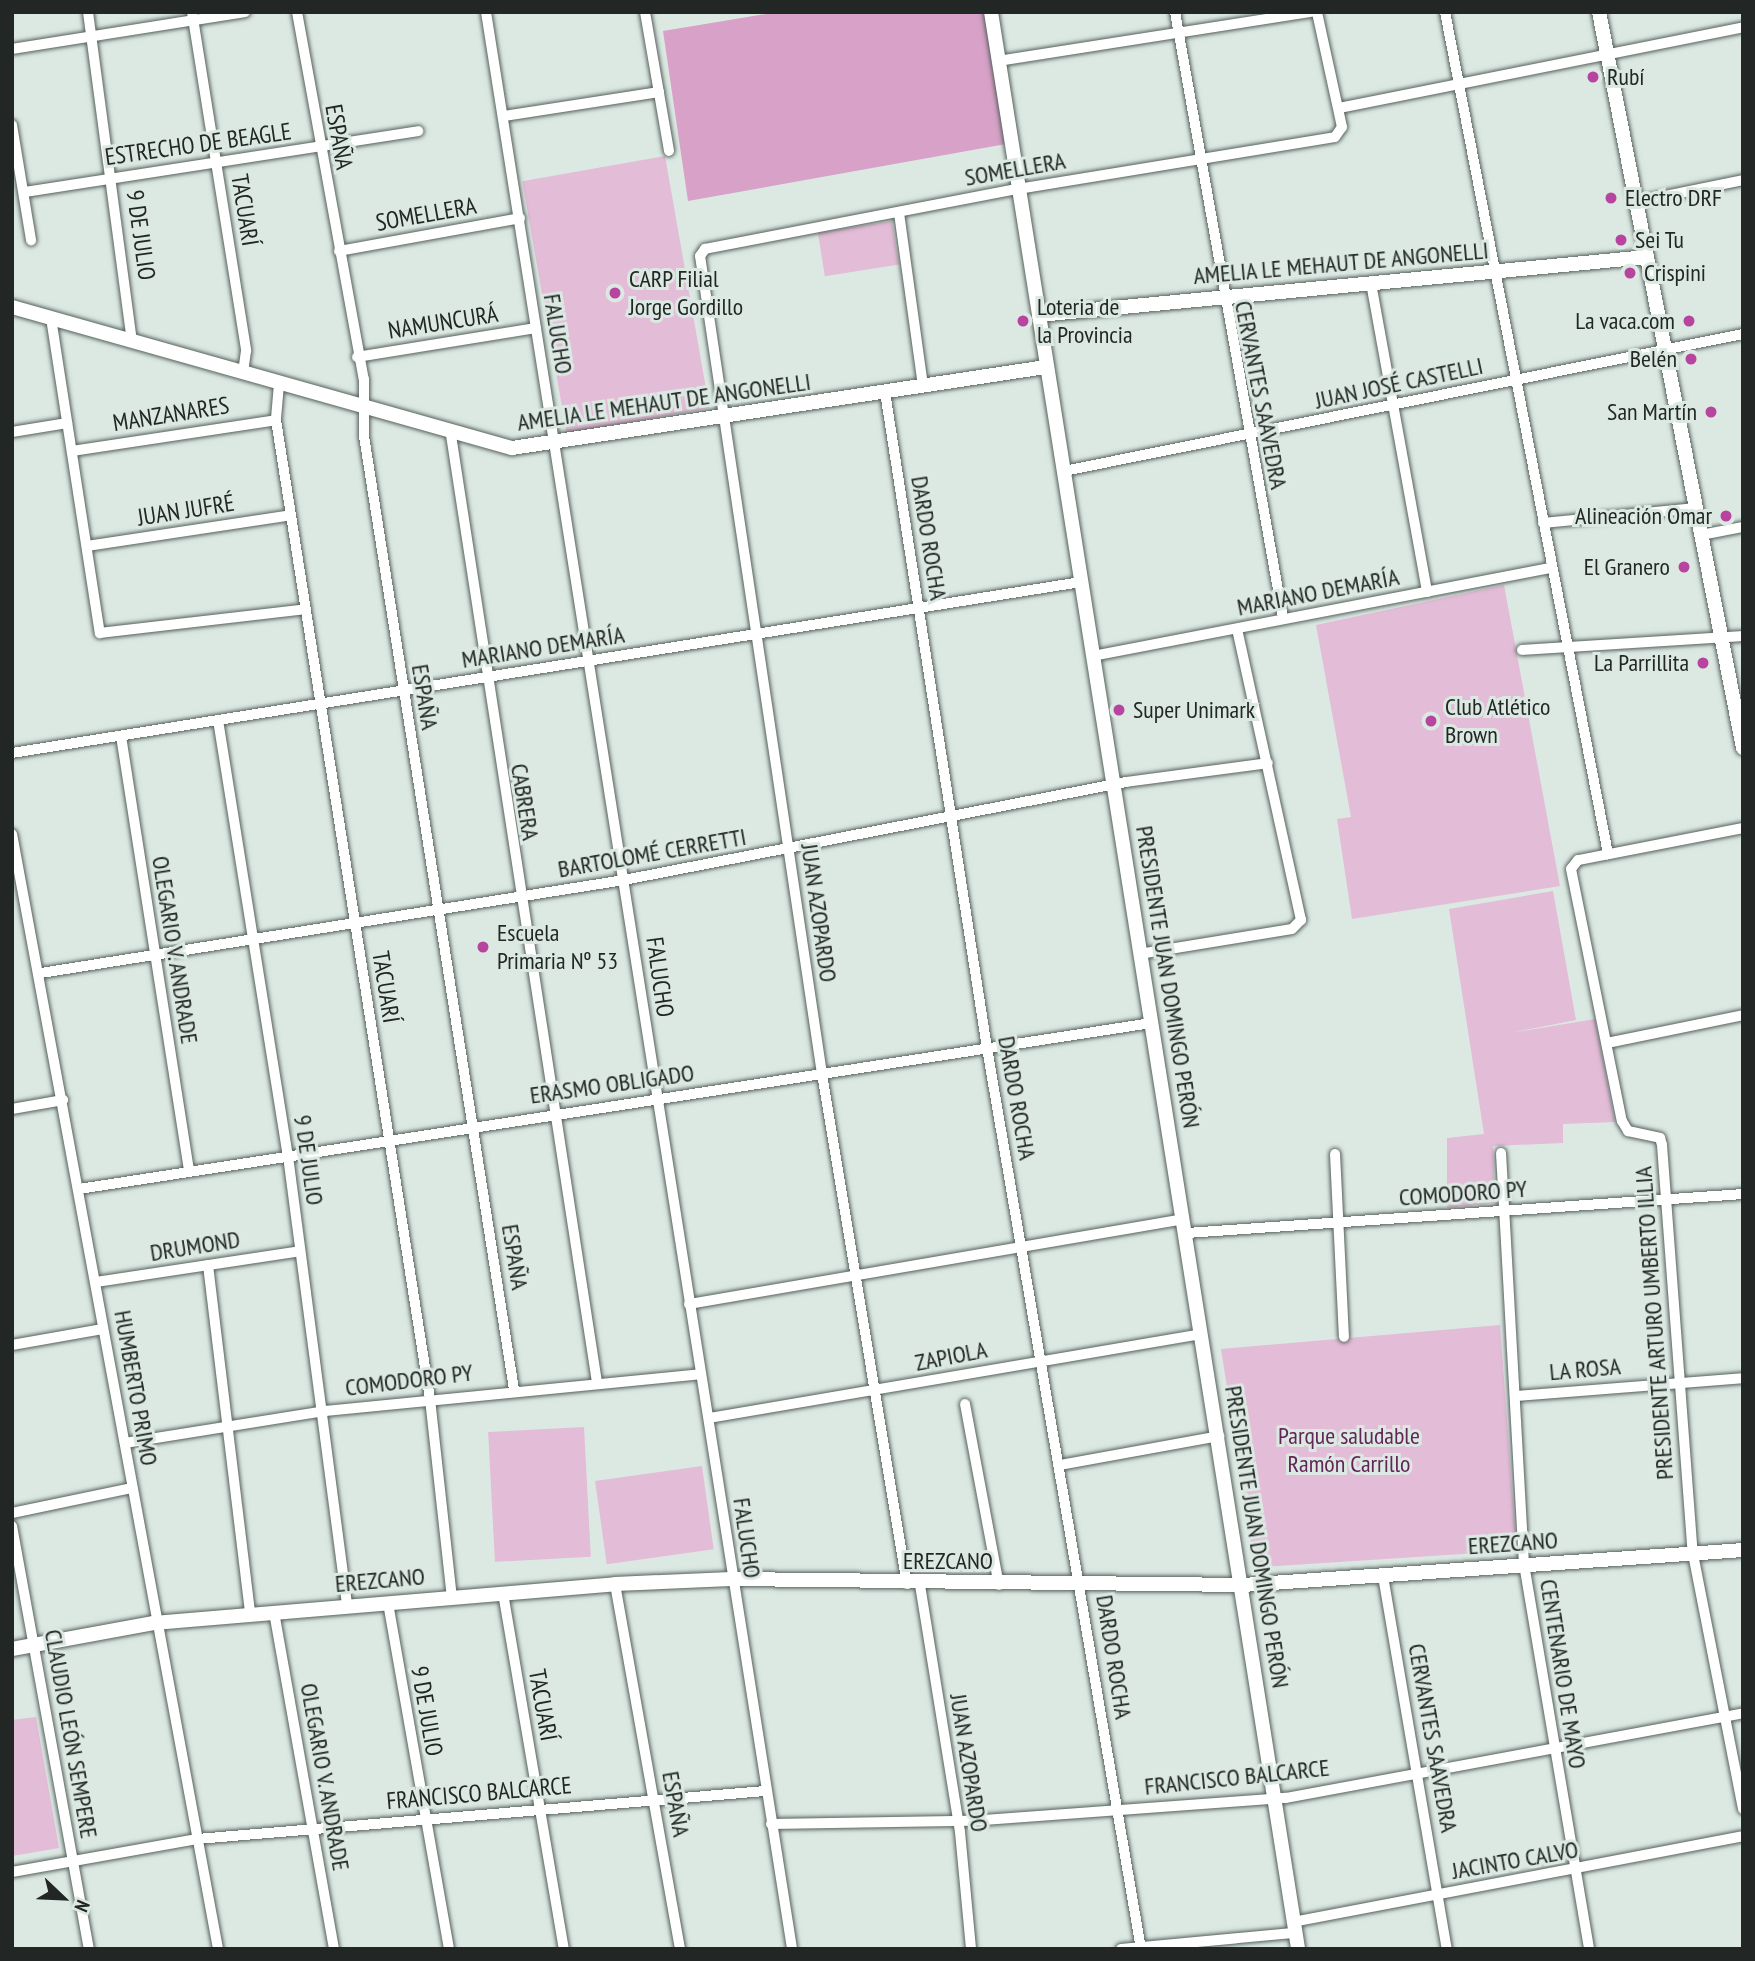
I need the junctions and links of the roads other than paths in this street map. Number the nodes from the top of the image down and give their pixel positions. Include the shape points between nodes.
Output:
1 (88, 12) edge
2 (245, 12) edge
3 (297, 12) edge
4 (486, 12) edge
5 (645, 12) edge
6 (991, 12) edge
7 (1175, 12) edge
8 (1311, 12) edge
9 (1317, 12) edge
10 (1445, 12) edge
11 (1600, 12) edge
12 (193, 17) edge
13 (1743, 27) edge
14 (1178, 32) junction
15 (92, 37) junction
16 (12, 49) edge
17 (1607, 53) junction
18 (998, 61) junction
19 (1458, 85) junction
20 (659, 92) junction
21 (1339, 108) junction
22 (504, 116) junction
23 (12, 125) edge
24 (418, 131) dead end
25 (319, 148) junction
26 (669, 151) dead end
27 (1199, 159) junction
28 (216, 161) junction
29 (111, 177) junction
30 (1743, 180) edge
31 (1018, 189) junction
32 (25, 192) junction
33 (1636, 202) junction
34 (900, 213) junction
35 (520, 218) junction
36 (31, 240) dead end
37 (705, 249) joint
38 (340, 251) junction
39 (1647, 257) junction
40 (1495, 271) junction
41 (1371, 283) junction
42 (1221, 297) junction
43 (12, 307) edge
44 (1039, 315) junction
45 (51, 318) junction
46 (536, 328) junction
47 (1743, 334) edge
48 (132, 340) junction
49 (1665, 351) junction
50 (357, 357) junction
51 (1046, 367) junction
52 (243, 373) junction
53 (1516, 380) junction
54 (279, 384) junction
55 (923, 386) junction
56 (885, 392) junction
57 (1394, 406) junction
58 (364, 410) junction
59 (722, 417) junction
60 (276, 420) junction
61 (67, 423) junction
62 (12, 432) edge
63 (451, 435) junction
64 (1247, 435) junction
65 (554, 444) junction
66 (72, 451) junction
67 (1064, 471) junction
68 (1696, 508) junction
69 (291, 515) junction
70 (1543, 523) junction
71 (1743, 527) edge
72 (1701, 536) junction
73 (87, 546) junction
74 (1552, 568) junction
75 (1081, 582) junction
76 (1427, 592) junction
77 (919, 607) junction
78 (306, 609) junction
79 (1283, 618) junction
80 (1237, 629) junction
81 (755, 632) junction
82 (1743, 636) edge
83 (1722, 641) junction
84 (1567, 648) junction
85 (1522, 650) dead end
86 (1093, 656) junction
87 (590, 661) junction
88 (484, 678) junction
89 (403, 691) junction
90 (322, 703) junction
91 (218, 720) junction
92 (121, 736) junction
93 (1743, 748) edge
94 (12, 753) edge
95 (1268, 763) junction
96 (1114, 785) junction
97 (952, 817) junction
98 (1743, 828) edge
99 (12, 834) edge
100 (789, 848) junction
101 (1608, 854) junction
102 (15, 865) edge
103 (624, 880) junction
104 (519, 897) junction
105 (438, 908) junction
106 (355, 922) junction
107 (253, 937) junction
108 (154, 954) junction
109 (1139, 954) junction
110 (41, 973) junction
111 (1743, 1016) edge
112 (1151, 1023) junction
113 (1607, 1043) junction
114 (987, 1048) junction
115 (822, 1074) junction
116 (656, 1099) junction
117 (63, 1100) junction
118 (12, 1109) edge
119 (555, 1112) junction
120 (474, 1126) junction
121 (390, 1140) junction
122 (1501, 1153) dead end
123 (1335, 1154) dead end
124 (288, 1156) junction
125 (188, 1171) junction
126 (79, 1189) junction
127 (1743, 1194) edge
128 (1665, 1199) junction
129 (1504, 1211) junction
130 (1339, 1224) junction
131 (1186, 1226) junction
132 (1021, 1246) junction
133 (300, 1251) junction
134 (208, 1265) junction
135 (855, 1274) junction
136 (96, 1282) junction
137 (689, 1304) junction
138 (103, 1329) junction
139 (1202, 1335) junction
140 (1343, 1337) dead end
141 (12, 1345) edge
142 (1040, 1360) junction
143 (700, 1374) junction
144 (1743, 1378) edge
145 (597, 1382) junction
146 (1678, 1383) junction
147 (514, 1389) junction
148 (872, 1392) junction
149 (1515, 1396) junction
150 (430, 1399) junction
151 (965, 1404) dead end
152 (325, 1412) junction
153 (709, 1418) junction
154 (226, 1425) junction
155 (1219, 1436) junction
156 (125, 1443) junction
157 (1060, 1465) junction
158 (132, 1488) junction
159 (12, 1513) edge
160 (12, 1526) edge
161 (1743, 1550) edge
162 (1693, 1554) junction
163 (1524, 1564) junction
164 (1383, 1576) junction
165 (732, 1579) junction
166 (615, 1584) junction
167 (914, 1584) junction
168 (999, 1585) junction
169 (1081, 1585) junction
170 (1243, 1585) junction
171 (503, 1593) junction
172 (452, 1597) junction
173 (388, 1603) junction
174 (347, 1606) junction
175 (274, 1612) junction
176 (250, 1614) junction
177 (154, 1623) junction
178 (34, 1646) junction
179 (12, 1649) edge
180 (1743, 1713) edge
181 (1724, 1716) junction
182 (1553, 1748) junction
183 (1418, 1774) junction
184 (765, 1791) junction
185 (653, 1799) junction
186 (1275, 1799) junction
187 (540, 1809) junction
188 (1117, 1809) junction
189 (1743, 1809) edge
190 (424, 1819) junction
191 (958, 1820) junction
192 (771, 1824) junction
193 (313, 1827) junction
194 (1743, 1836) edge
195 (197, 1839) junction
196 (73, 1861) junction
197 (1575, 1871) junction
198 (12, 1872) edge
199 (1438, 1895) junction
200 (1294, 1927) junction
201 (1141, 1947) edge
202 (89, 1949) edge
203 (218, 1949) edge
204 (334, 1949) edge
205 (449, 1949) edge
206 (564, 1949) edge
207 (680, 1949) edge
208 (792, 1949) edge
209 (971, 1949) edge
210 (1121, 1949) edge
211 (1297, 1949) edge
212 (1447, 1949) edge
213 (1589, 1949) edge

1 - 15 street, 9 DE JULIO
2 - 12 street
3 - 25 street, ESPAÑA
4 - 22 street, FALUCHO
5 - 20 street
6 - 18 street, PRESIDENTE JUAN DOMINGO PERÓN
7 - 14 street, CERVANTES SAAVEDRA
8 - 14 street
9 - 21 street
10 - 19 street
11 - 17 street
12 - 15 street
12 - 28 street, TACUARÍ
13 - 17 street
14 - 18 street
14 - 27 street, CERVANTES SAAVEDRA
15 - 16 street
15 - 29 street, 9 DE JULIO
17 - 19 street
17 - 33 street
18 - 31 street, PRESIDENTE JUAN DOMINGO PERÓN
19 - 21 street
19 - 40 street
20 - 22 street
20 - 26 street
21 - 27 street, SOMELLERA via 1342,127 1335,138
22 - 35 street, FALUCHO
23 - 32 street
24 - 25 street, ESTRECHO DE BEAGLE
25 - 28 street, ESTRECHO DE BEAGLE
25 - 38 street, ESPAÑA
27 - 31 street, SOMELLERA
27 - 42 street, CERVANTES SAAVEDRA
28 - 29 street, ESTRECHO DE BEAGLE
28 - 52 street, TACUARÍ via 246,351
29 - 32 street, ESTRECHO DE BEAGLE
29 - 48 street, 9 DE JULIO
30 - 33 street
31 - 34 street, SOMELLERA
31 - 44 street, PRESIDENTE JUAN DOMINGO PERÓN
32 - 36 street
33 - 39 street
34 - 37 street, SOMELLERA
34 - 55 street
35 - 38 street, SOMELLERA
35 - 46 street, FALUCHO
37 - 59 street, JUAN AZOPARDO via 700,256
38 - 50 street, ESPAÑA
39 - 40 street, AMELIA LE MEHAUT DE ANGONELLI
39 - 49 street
40 - 41 street, AMELIA LE MEHAUT DE ANGONELLI
40 - 53 street
41 - 42 street, AMELIA LE MEHAUT DE ANGONELLI
41 - 57 street
42 - 44 street, AMELIA LE MEHAUT DE ANGONELLI
42 - 64 street, CERVANTES SAAVEDRA
43 - 45 street, AMELIA LE MEHAUT DE ANGONELLI
44 - 51 street, PRESIDENTE JUAN DOMINGO PERÓN
45 - 48 street, AMELIA LE MEHAUT DE ANGONELLI
45 - 61 street
46 - 50 street, NAMUNCURÁ
46 - 65 street, FALUCHO
47 - 49 street, JUAN JOSÉ CASTELLI
48 - 52 street, AMELIA LE MEHAUT DE ANGONELLI
49 - 53 street, JUAN JOSÉ CASTELLI
49 - 68 street
50 - 58 street, ESPAÑA
51 - 55 street, AMELIA LE MEHAUT DE ANGONELLI
51 - 67 street, PRESIDENTE JUAN DOMINGO PERÓN
52 - 54 street, AMELIA LE MEHAUT DE ANGONELLI
53 - 57 street, JUAN JOSÉ CASTELLI
53 - 70 street
54 - 58 street, AMELIA LE MEHAUT DE ANGONELLI
54 - 60 street, TACUARÍ
55 - 56 street, AMELIA LE MEHAUT DE ANGONELLI
56 - 59 street, AMELIA LE MEHAUT DE ANGONELLI
56 - 77 street, DARDO ROCHA
57 - 64 street, JUAN JOSÉ CASTELLI
57 - 76 street
58 - 63 street, AMELIA LE MEHAUT DE ANGONELLI
58 - 89 street, ESPAÑA
59 - 65 street, AMELIA LE MEHAUT DE ANGONELLI
59 - 81 street, JUAN AZOPARDO
60 - 66 street, MANZANARES
60 - 69 street, TACUARÍ
61 - 62 street
61 - 66 street
63 - 65 street, AMELIA LE MEHAUT DE ANGONELLI via 512,448
63 - 88 street, CABRERA
64 - 67 street, JUAN JOSÉ CASTELLI
64 - 79 street, CERVANTES SAAVEDRA
65 - 87 street, FALUCHO
66 - 73 street
67 - 75 street, PRESIDENTE JUAN DOMINGO PERÓN
68 - 70 street
68 - 72 street
69 - 73 street, JUAN JUFRÉ
69 - 78 street, TACUARÍ
70 - 74 street
71 - 72 street
72 - 83 street
73 - 78 street via 100,633 107,637
74 - 76 street, MARIANO DEMARÍA
74 - 84 street
75 - 77 street, MARIANO DEMARÍA
75 - 86 street, PRESIDENTE JUAN DOMINGO PERÓN
76 - 79 street, MARIANO DEMARÍA
77 - 81 street, MARIANO DEMARÍA
77 - 97 street, DARDO ROCHA
78 - 90 street, TACUARÍ
79 - 80 street, MARIANO DEMARÍA
80 - 86 street, MARIANO DEMARÍA
80 - 95 street
81 - 87 street, MARIANO DEMARÍA
81 - 100 street, JUAN AZOPARDO
82 - 83 street
83 - 84 street
83 - 93 street
84 - 85 street
84 - 101 street
86 - 96 street, PRESIDENTE JUAN DOMINGO PERÓN
87 - 88 street, MARIANO DEMARÍA
87 - 103 street, FALUCHO
88 - 89 street, MARIANO DEMARÍA
88 - 104 street, CABRERA
89 - 90 street, MARIANO DEMARÍA
89 - 105 street, ESPAÑA
90 - 91 street, MARIANO DEMARÍA
90 - 106 street, TACUARÍ
91 - 92 street, MARIANO DEMARÍA
91 - 107 street, 9 DE JULIO
92 - 94 street, MARIANO DEMARÍA
92 - 108 street, OLEGARIO V. ANDRADE
95 - 96 street, BARTOLOMÉ CERRETTI
95 - 109 street via 1299,925
96 - 97 street, BARTOLOMÉ CERRETTI
96 - 109 street, PRESIDENTE JUAN DOMINGO PERÓN
97 - 100 street, BARTOLOMÉ CERRETTI
97 - 114 street, DARDO ROCHA
98 - 101 street
99 - 102 street, HUMBERTO PRIMO
100 - 103 street, BARTOLOMÉ CERRETTI
100 - 115 street, JUAN AZOPARDO
101 - 113 street, PRESIDENTE ARTURO UMBERTO ILLIA via 1573,862
102 - 110 street, HUMBERTO PRIMO
103 - 104 street, BARTOLOMÉ CERRETTI
103 - 116 street, FALUCHO
104 - 105 street, BARTOLOMÉ CERRETTI
104 - 119 street, CABRERA
105 - 106 street, BARTOLOMÉ CERRETTI
105 - 120 street, ESPAÑA
106 - 107 street, BARTOLOMÉ CERRETTI
106 - 121 street, TACUARÍ
107 - 108 street, BARTOLOMÉ CERRETTI
107 - 124 street, 9 DE JULIO
108 - 110 street, BARTOLOMÉ CERRETTI
108 - 125 street, OLEGARIO V. ANDRADE
109 - 112 street, PRESIDENTE JUAN DOMINGO PERÓN
110 - 117 street, HUMBERTO PRIMO
111 - 113 street
112 - 114 street, ERASMO OBLIGADO
112 - 131 street, PRESIDENTE JUAN DOMINGO PERÓN
113 - 128 street, PRESIDENTE ARTURO UMBERTO ILLIA via 1624,1126 1660,1138
114 - 115 street, ERASMO OBLIGADO
114 - 132 street, DARDO ROCHA
115 - 116 street, ERASMO OBLIGADO
115 - 135 street, JUAN AZOPARDO
116 - 119 street, ERASMO OBLIGADO
116 - 137 street, FALUCHO
117 - 118 street
117 - 126 street, HUMBERTO PRIMO
119 - 120 street, ERASMO OBLIGADO
119 - 145 street, CABRERA
120 - 121 street, ERASMO OBLIGADO
120 - 147 street, ESPAÑA
121 - 124 street, ERASMO OBLIGADO
121 - 150 street, TACUARÍ
122 - 129 street, CENTENARIO DE MAYO
123 - 130 street
124 - 125 street, ERASMO OBLIGADO
124 - 133 street, 9 DE JULIO
125 - 126 street, ERASMO OBLIGADO
126 - 136 street, HUMBERTO PRIMO
127 - 128 street, COMODORO PY
128 - 129 street, COMODORO PY
128 - 146 street, PRESIDENTE ARTURO UMBERTO ILLIA
129 - 130 street, COMODORO PY
129 - 149 street, CENTENARIO DE MAYO
130 - 131 street, COMODORO PY
130 - 140 street
131 - 132 street, COMODORO PY
131 - 139 street, PRESIDENTE JUAN DOMINGO PERÓN
132 - 135 street, COMODORO PY
132 - 142 street, DARDO ROCHA
133 - 134 street, DRUMOND
133 - 152 street, 9 DE JULIO
134 - 136 street, DRUMOND
134 - 154 street
135 - 137 street, COMODORO PY
135 - 148 street, JUAN AZOPARDO
136 - 138 street, HUMBERTO PRIMO
137 - 143 street, FALUCHO
138 - 141 street
138 - 156 street, HUMBERTO PRIMO
139 - 142 street, ZAPIOLA
139 - 155 street, PRESIDENTE JUAN DOMINGO PERÓN
142 - 148 street, ZAPIOLA
142 - 157 street, DARDO ROCHA
143 - 145 street, COMODORO PY
143 - 153 street, FALUCHO
144 - 146 street, LA ROSA
145 - 147 street, COMODORO PY
146 - 149 street, LA ROSA
146 - 162 street, PRESIDENTE ARTURO UMBERTO ILLIA
147 - 150 street, COMODORO PY
148 - 153 street, ZAPIOLA
148 - 167 street, JUAN AZOPARDO
149 - 163 street, CENTENARIO DE MAYO
150 - 152 street, COMODORO PY
150 - 172 street, TACUARÍ
151 - 168 street
152 - 154 street, COMODORO PY
152 - 174 street, 9 DE JULIO
153 - 165 street, FALUCHO
154 - 156 street, COMODORO PY
154 - 176 street
155 - 157 street
155 - 170 street, PRESIDENTE JUAN DOMINGO PERÓN
156 - 158 street, HUMBERTO PRIMO
157 - 169 street, DARDO ROCHA
158 - 159 street
158 - 177 street, HUMBERTO PRIMO
160 - 178 street, CLAUDIO LEÓN SEMPERE
161 - 162 street, EREZCANO
162 - 163 street, EREZCANO
162 - 181 street, PRESIDENTE ARTURO UMBERTO ILLIA
163 - 164 street, EREZCANO
163 - 182 street, CENTENARIO DE MAYO
164 - 170 street, EREZCANO
164 - 183 street, CERVANTES SAAVEDRA
165 - 166 street, EREZCANO
165 - 167 street, EREZCANO
165 - 184 street, FALUCHO
166 - 171 street, EREZCANO
166 - 185 street, ESPAÑA
167 - 168 street, EREZCANO
167 - 191 street, JUAN AZOPARDO
168 - 169 street, EREZCANO
169 - 170 street, EREZCANO
169 - 188 street, DARDO ROCHA
170 - 186 street, PRESIDENTE JUAN DOMINGO PERÓN
171 - 172 street, EREZCANO
171 - 187 street, TACUARÍ
172 - 173 street, EREZCANO
173 - 174 street, EREZCANO
173 - 190 street, 9 DE JULIO
174 - 175 street, EREZCANO
175 - 176 street, EREZCANO
175 - 193 street, OLEGARIO V. ANDRADE
176 - 177 street, EREZCANO
177 - 178 street, EREZCANO
177 - 195 street, HUMBERTO PRIMO
178 - 179 street, EREZCANO
178 - 196 street, CLAUDIO LEÓN SEMPERE
180 - 181 street, FRANCISCO BALCARCE
181 - 182 street, FRANCISCO BALCARCE
181 - 189 street, PRESIDENTE ARTURO UMBERTO ILLIA
182 - 183 street, FRANCISCO BALCARCE
182 - 197 street, CENTENARIO DE MAYO
183 - 186 street, FRANCISCO BALCARCE
183 - 199 street, CERVANTES SAAVEDRA
184 - 185 street, FRANCISCO BALCARCE
184 - 192 street, FALUCHO
185 - 187 street, FRANCISCO BALCARCE
185 - 207 street, ESPAÑA
186 - 188 street, FRANCISCO BALCARCE
186 - 200 street, PRESIDENTE JUAN DOMINGO PERÓN
187 - 190 street, FRANCISCO BALCARCE
187 - 206 street, TACUARÍ
188 - 191 street, FRANCISCO BALCARCE
188 - 201 street, DARDO ROCHA
190 - 193 street, FRANCISCO BALCARCE
190 - 205 street, 9 DE JULIO
191 - 192 street, FRANCISCO BALCARCE
191 - 209 street, JUAN AZOPARDO
192 - 208 street, FALUCHO
193 - 195 street, FRANCISCO BALCARCE
193 - 204 street, OLEGARIO V. ANDRADE
194 - 197 street, JACINTO CALVO
195 - 196 street, FRANCISCO BALCARCE
195 - 203 street, HUMBERTO PRIMO
196 - 198 street, FRANCISCO BALCARCE
196 - 202 street, CLAUDIO LEÓN SEMPERE
197 - 199 street, JACINTO CALVO
197 - 213 street, CENTENARIO DE MAYO
199 - 200 street, JACINTO CALVO
199 - 212 street, CERVANTES SAAVEDRA
200 - 201 street, JACINTO CALVO
200 - 211 street, PRESIDENTE JUAN DOMINGO PERÓN
201 - 210 street, JACINTO CALVO

